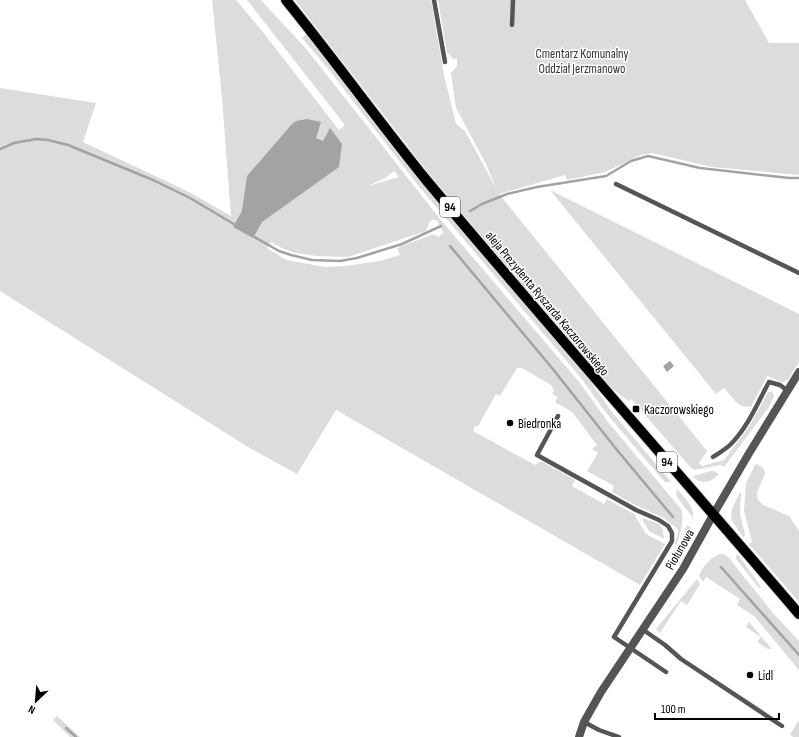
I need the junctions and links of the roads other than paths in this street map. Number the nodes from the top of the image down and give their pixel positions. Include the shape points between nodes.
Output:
1 (286, 0) edge
2 (434, 0) edge
3 (513, 0) edge
4 (512, 25) dead end
5 (445, 62) dead end
6 (616, 184) dead end
7 (799, 273) edge
8 (799, 372) edge
9 (788, 391) junction
10 (558, 416) dead end
11 (713, 457) dead end
12 (713, 514) junction
13 (799, 614) edge
14 (642, 629) junction
15 (630, 647) junction
16 (666, 672) dead end
17 (584, 722) junction
18 (782, 726) dead end
19 (579, 737) edge
20 (619, 737) edge

1 - 12 main road, aleja Prezydenta Ryszarda Kaczorowskiego / 94 via 426,179
2 - 5 lane
3 - 4 lane
6 - 7 lane
8 - 9 street, Piołunowa
9 - 11 lane via 769,382 750,419 732,444
9 - 12 street, Piołunowa
10 - 15 lane via 537,455 659,520 668,526 672,533 672,541 614,637
12 - 13 main road, aleja Prezydenta Ryszarda Kaczorowskiego / 94
12 - 14 street, Piołunowa via 683,569
14 - 15 street, Piołunowa
14 - 18 lane via 681,659
15 - 16 lane
15 - 17 street, Piołunowa
17 - 19 street, Piołunowa
17 - 20 lane

